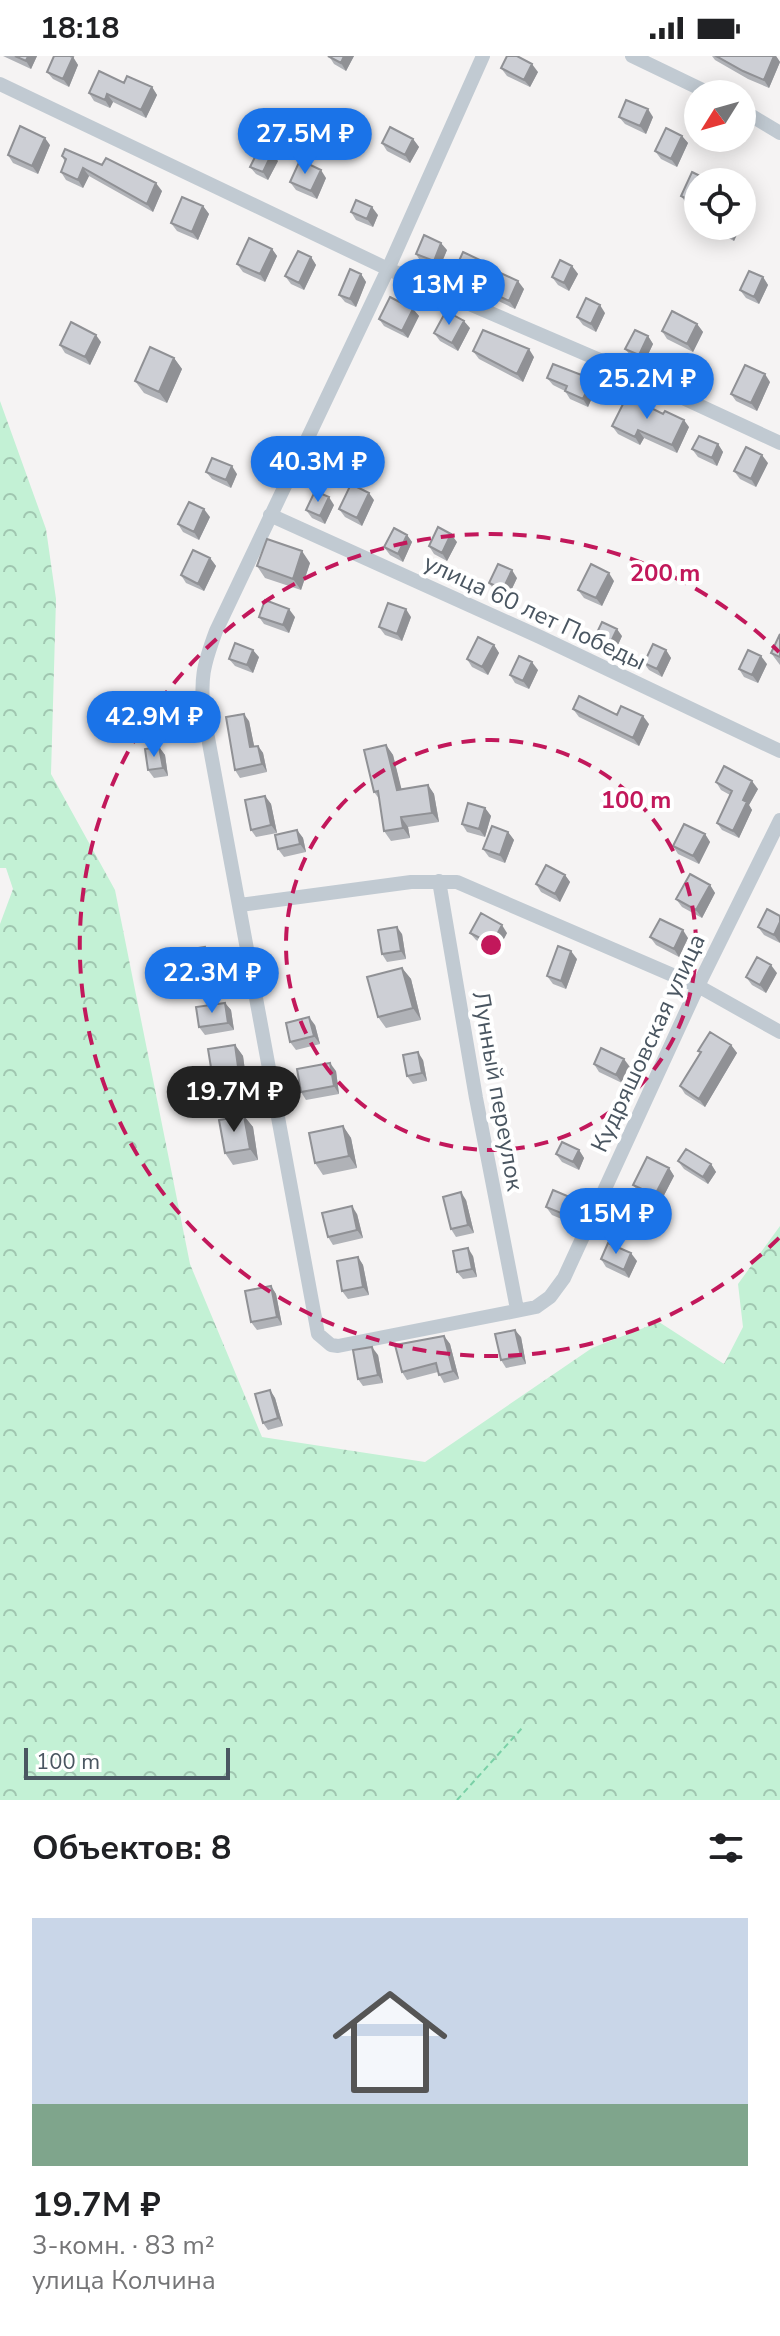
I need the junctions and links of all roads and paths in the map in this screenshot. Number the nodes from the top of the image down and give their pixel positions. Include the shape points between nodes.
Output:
1 (483, 56) edge
2 (632, 56) edge
3 (684, 81) edge
4 (0, 84) edge
5 (756, 118) edge
6 (780, 133) edge
7 (388, 269) junction
8 (780, 443) edge
9 (270, 515) junction
10 (780, 751) edge
11 (780, 820) edge
12 (439, 881) junction
13 (240, 905) junction
14 (698, 986) junction
15 (780, 1032) edge
16 (517, 1309) junction
17 (523, 1727) dead end
18 (457, 1800) edge

1 - 7 street
2 - 3 street
4 - 7 street
5 - 6 street
7 - 8 street
7 - 9 street
9 - 10 street, улица 60 лет Победы
9 - 13 street via 216,631 200,684
11 - 14 street, Кудряшовская улица
12 - 13 street
12 - 14 street via 487,894
12 - 16 street, Лунный переулок
13 - 16 street, Кудряшовская улица via 318,1334 338,1346
14 - 15 street
14 - 16 street, Кудряшовская улица via 564,1278 536,1307
17 - 18 path

